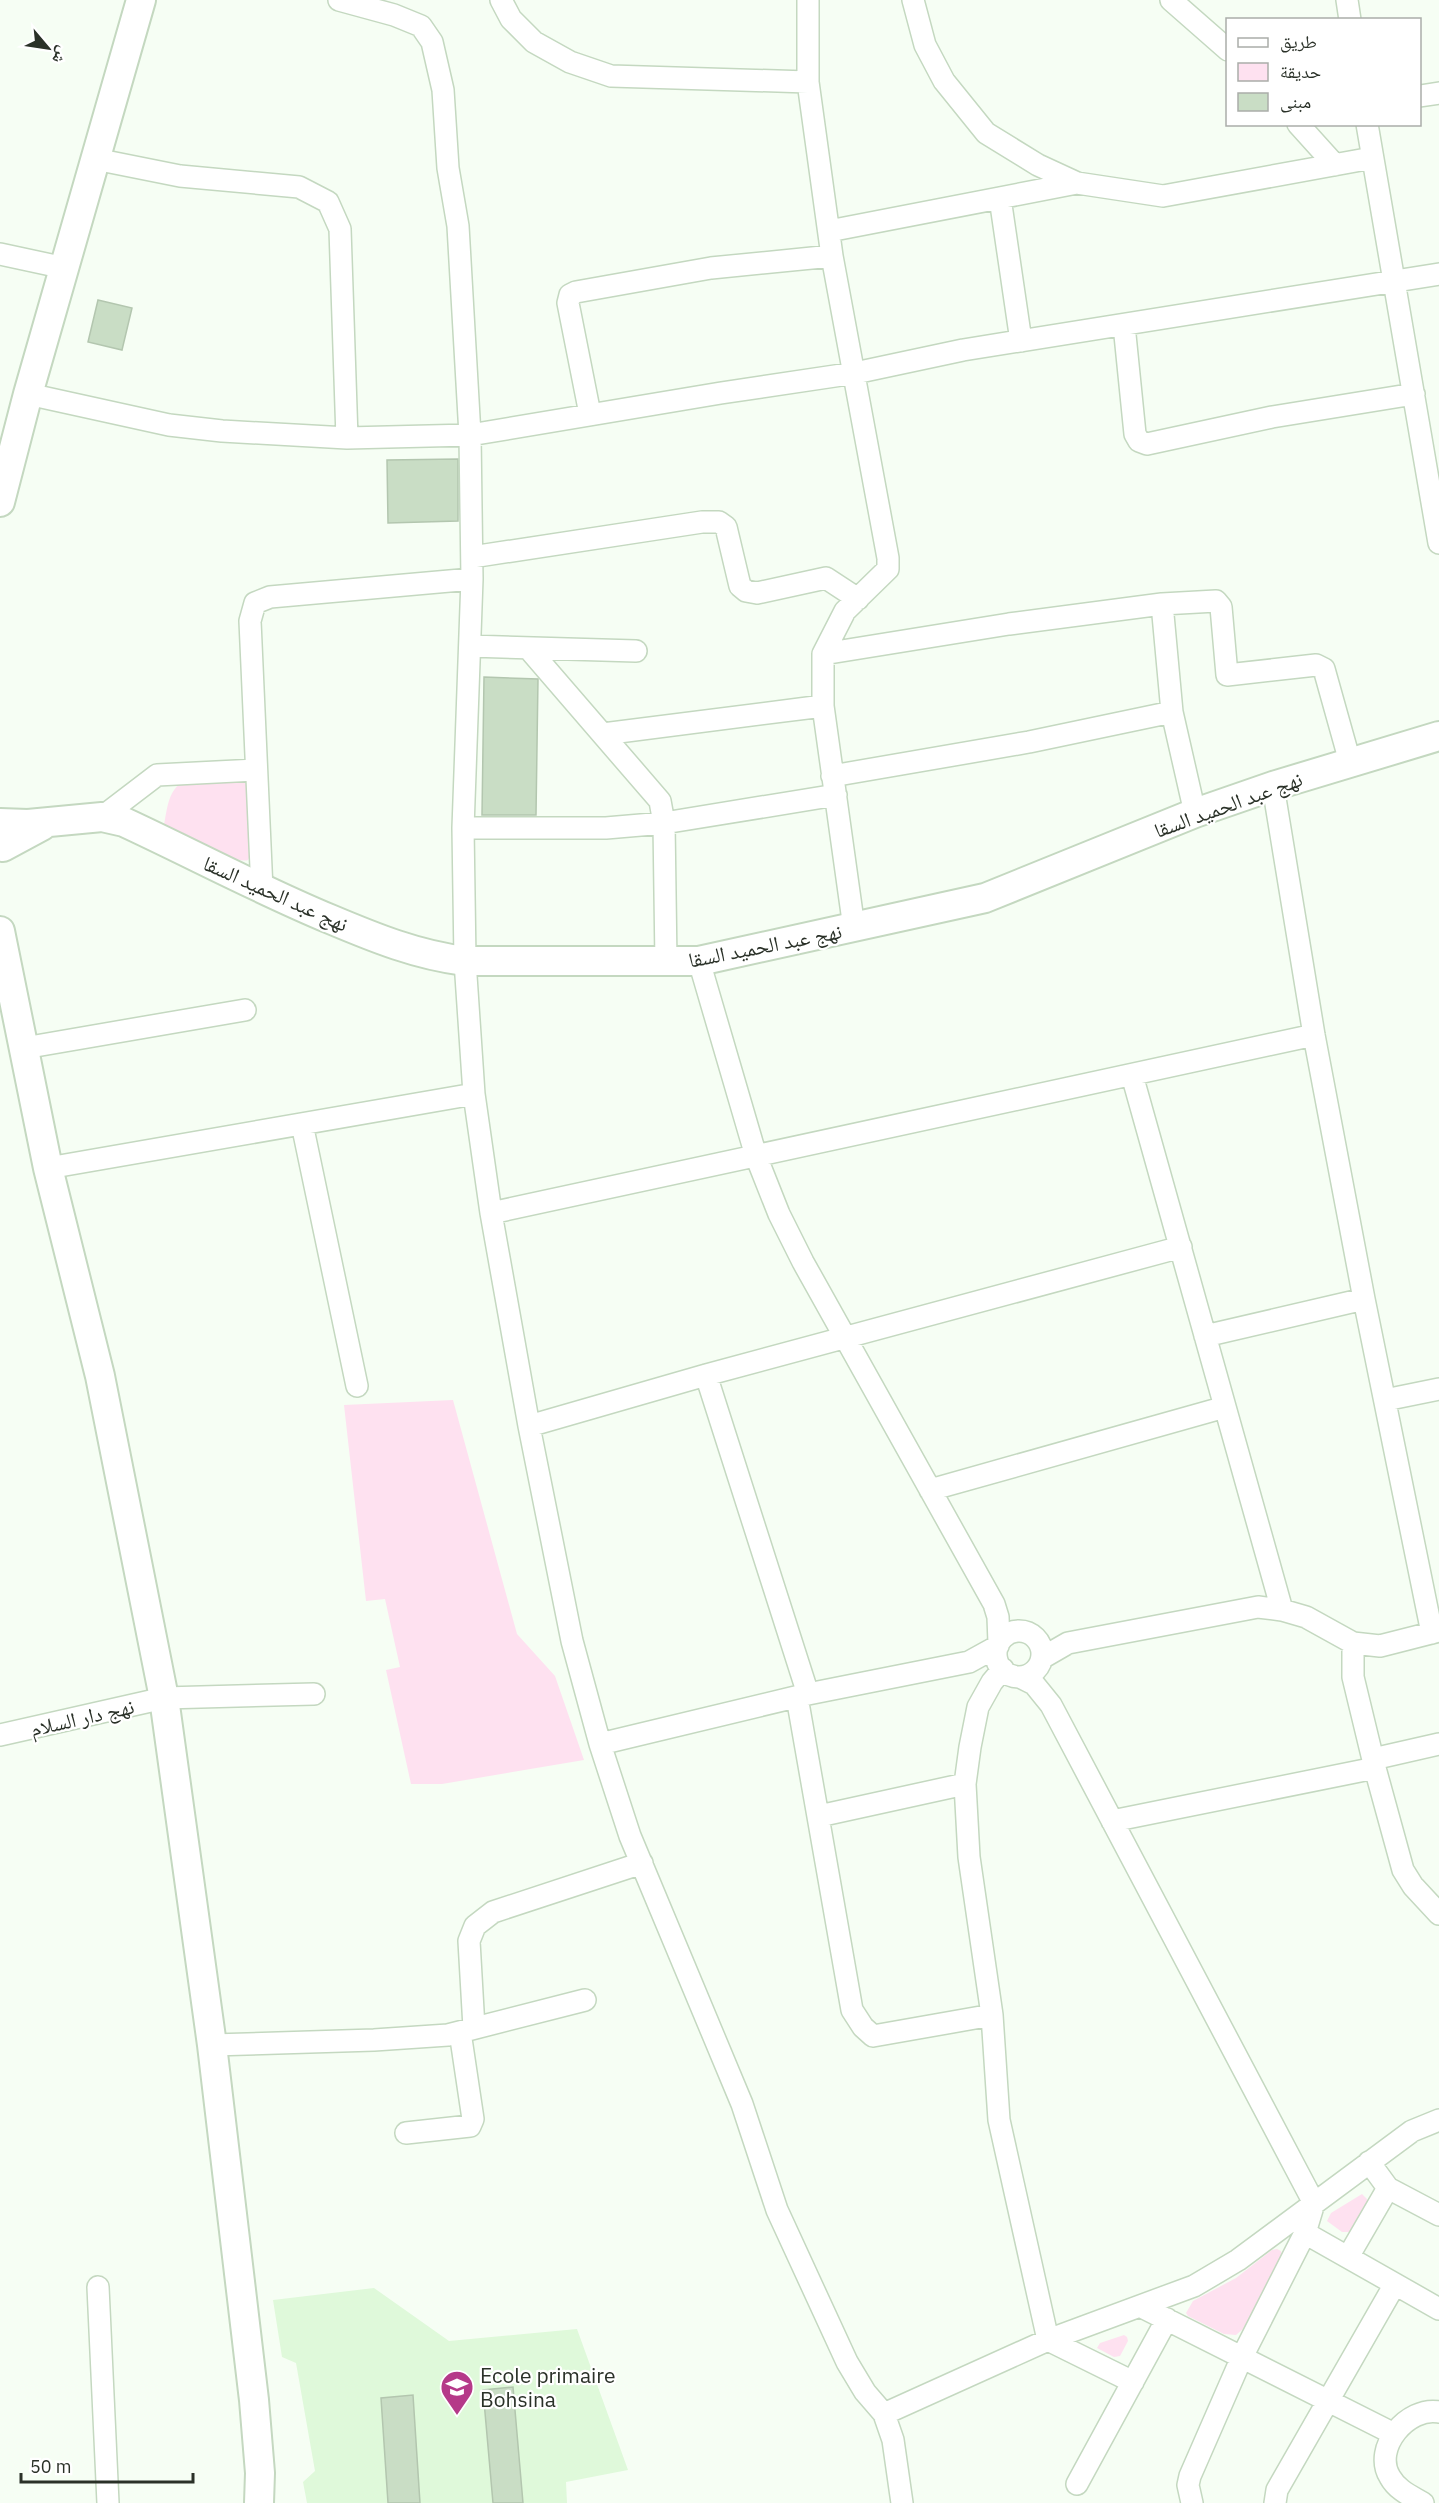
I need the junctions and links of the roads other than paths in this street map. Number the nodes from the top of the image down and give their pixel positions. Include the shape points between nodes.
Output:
1 (141, 0) edge
2 (339, 0) edge
3 (501, 0) edge
4 (808, 0) edge
5 (913, 0) edge
6 (1171, 0) edge
7 (1347, 0) edge
8 (393, 7) edge
9 (1350, 18) edge
10 (1226, 49) edge
11 (808, 82) junction
12 (1439, 93) edge
13 (1421, 96) edge
14 (1300, 126) edge
15 (1366, 126) edge
16 (1372, 158) junction
17 (95, 159) junction
18 (1335, 165) junction
19 (1077, 183) junction
20 (1000, 198) junction
21 (829, 231) junction
22 (0, 254) edge
23 (832, 256) junction
24 (64, 268) junction
25 (1439, 274) edge
26 (1393, 281) junction
27 (1124, 325) junction
28 (1021, 341) junction
29 (855, 373) junction
30 (28, 394) junction
31 (1414, 394) junction
32 (590, 414) junction
33 (470, 435) junction
34 (347, 438) junction
35 (0, 502) edge
36 (1439, 543) edge
37 (472, 557) junction
38 (472, 579) junction
39 (858, 599) junction
40 (1162, 604) junction
41 (470, 646) junction
42 (528, 648) junction
43 (636, 651) dead end
44 (823, 654) junction
45 (823, 706) junction
46 (1172, 712) junction
47 (603, 735) junction
48 (1439, 736) edge
49 (1350, 762) junction
50 (256, 770) junction
51 (834, 785) junction
52 (1273, 786) junction
53 (1195, 813) junction
54 (102, 817) junction
55 (664, 823) junction
56 (463, 828) junction
57 (1, 843) edge
58 (262, 890) junction
59 (854, 928) junction
60 (1, 936) edge
61 (465, 961) junction
62 (699, 961) junction
63 (666, 963) junction
64 (245, 1010) dead end
65 (1314, 1035) junction
66 (24, 1048) junction
67 (1132, 1075) junction
68 (474, 1094) junction
69 (302, 1124) junction
70 (756, 1156) junction
71 (48, 1168) junction
72 (491, 1213) junction
73 (1181, 1248) junction
74 (1364, 1299) junction
75 (1205, 1336) junction
76 (845, 1338) junction
77 (706, 1375) junction
78 (357, 1386) dead end
79 (1439, 1389) edge
80 (1385, 1400) junction
81 (1225, 1407) junction
82 (529, 1426) junction
83 (930, 1490) junction
84 (994, 1604) junction
85 (1282, 1610) junction
86 (1436, 1632) edge
87 (1353, 1643) junction
88 (1037, 1648) junction
89 (1004, 1660) junction
90 (314, 1694) dead end
91 (802, 1696) junction
92 (164, 1698) junction
93 (1051, 1705) junction
94 (0, 1735) edge
95 (600, 1744) junction
96 (1439, 1744) edge
97 (1374, 1764) junction
98 (965, 1784) junction
99 (819, 1816) junction
100 (1112, 1821) junction
101 (642, 1863) junction
102 (1439, 1914) edge
103 (585, 2000) dead end
104 (992, 2015) junction
105 (467, 2030) junction
106 (212, 2045) junction
107 (1439, 2121) edge
108 (406, 2133) dead end
109 (1369, 2162) junction
110 (1388, 2188) junction
111 (1314, 2203) junction
112 (1439, 2215) edge
113 (1305, 2233) junction
114 (1348, 2257) junction
115 (1395, 2284) junction
116 (98, 2288) dead end
117 (1140, 2306) junction
118 (1439, 2308) edge
119 (1167, 2319) junction
120 (1048, 2340) junction
121 (1242, 2357) junction
122 (1134, 2382) junction
123 (1327, 2401) junction
124 (1439, 2412) edge
125 (884, 2414) junction
126 (1394, 2434) junction
127 (1077, 2484) dead end
128 (108, 2503) edge
129 (259, 2503) edge
130 (902, 2503) edge
131 (1192, 2503) edge
132 (1275, 2503) edge
133 (1423, 2503) edge

1 - 17 main road
2 - 8 street
3 - 11 street via 511,19 534,42 570,62 611,76
4 - 11 street
5 - 19 street via 926,45 944,81 987,133 1038,165
6 - 10 street
7 - 9 street
8 - 33 street via 428,34 443,90 448,168 458,226
11 - 21 street
12 - 13 street
14 - 18 street
15 - 16 street
16 - 18 street
16 - 26 street
17 - 24 main road
17 - 34 street via 180,176 299,187 328,202 340,229
18 - 19 street via 1163,196
19 - 20 street
20 - 21 street
20 - 28 street
21 - 23 street
22 - 24 street
23 - 29 street
23 - 32 street via 711,268 570,295 568,303
24 - 30 main road
25 - 26 street
26 - 27 street
26 - 31 street
27 - 28 street
27 - 31 street via 1135,434 1147,444 1272,417
28 - 29 street
29 - 32 street
29 - 39 street via 888,558 888,569
30 - 34 street via 169,425
30 - 35 main road
31 - 36 street
32 - 33 street
33 - 34 street
33 - 37 street
37 - 38 street
37 - 39 street via 719,522 726,527 740,586 746,591 826,578
38 - 41 street
38 - 50 street via 270,597 255,603 250,621
39 - 44 street via 845,611
40 - 44 street
40 - 46 street
40 - 49 street via 1216,601 1221,607 1227,675 1321,666
41 - 42 street
41 - 56 street
42 - 43 street
42 - 47 street
44 - 45 street
45 - 47 street
45 - 51 street
46 - 51 street
46 - 53 street
47 - 55 street via 660,801
48 - 49 main road, نهج عبد الحميد السقا
49 - 52 main road, نهج عبد الحميد السقا
50 - 54 street via 157,775
50 - 58 street
51 - 55 street
51 - 59 street
52 - 53 main road, نهج عبد الحميد السقا
52 - 65 street
53 - 59 main road, نهج عبد الحميد السقا via 985,898
54 - 57 main road, نهج عبد الحميد السقا via 52,821
54 - 58 main road, نهج عبد الحميد السقا via 124,822
55 - 56 street via 606,828
55 - 63 street
56 - 61 street
58 - 61 main road, نهج عبد الحميد السقا via 410,951
59 - 62 main road, نهج عبد الحميد السقا
60 - 66 main road
61 - 63 main road, نهج عبد الحميد السقا
61 - 68 street
62 - 63 main road, نهج عبد الحميد السقا
62 - 70 street
64 - 66 street
65 - 67 street
65 - 74 street
66 - 71 main road
67 - 70 street
67 - 73 street
68 - 69 street
68 - 72 street
69 - 71 street
69 - 78 street
70 - 72 street
70 - 76 street via 784,1224
71 - 92 main road via 100,1376
72 - 82 street
73 - 75 street
73 - 76 street
74 - 75 street
74 - 80 street
75 - 81 street
76 - 77 street
76 - 83 street
77 - 82 street
77 - 91 street
79 - 80 street
80 - 86 street
81 - 83 street
81 - 85 street
82 - 95 street via 572,1641
83 - 84 street
84 - 88 street
84 - 89 street
85 - 87 street via 1305,1617
85 - 88 street via 1258,1607
86 - 87 street via 1380,1646
87 - 97 street via 1353,1677
88 - 89 street via 1034,1671
88 - 89 street via 1016,1631 1010,1633
88 - 93 street
89 - 91 street via 969,1662
89 - 93 street via 1034,1684
89 - 98 street via 978,1707
90 - 92 street, نهج دار السلام
91 - 95 street
91 - 99 street
92 - 94 street, نهج دار السلام
92 - 106 main road
93 - 100 street
95 - 101 street
96 - 97 street
97 - 100 street
97 - 102 street via 1403,1870
98 - 99 street
98 - 104 street via 969,1857
99 - 104 street via 852,2010 863,2027 873,2036
100 - 111 street
101 - 105 street via 493,1912 475,1926 469,1941
101 - 125 street via 742,2104 777,2210 847,2362
103 - 105 street
104 - 120 street via 999,2120
105 - 106 street via 374,2040
105 - 108 street via 473,2119 470,2126
106 - 129 main road via 254,2400
107 - 109 street via 1412,2131
109 - 110 street
109 - 111 street
110 - 112 street
110 - 114 street
111 - 113 street
111 - 117 street via 1238,2260 1194,2286
113 - 114 street
113 - 121 street
114 - 115 street
115 - 118 street
115 - 123 street
116 - 128 street
117 - 119 street
117 - 120 street
119 - 121 street
119 - 122 street
120 - 122 street
120 - 125 street
121 - 123 street
121 - 131 street via 1188,2481
122 - 127 street
123 - 126 street
123 - 132 street via 1277,2490
124 - 126 street via 1412,2417
125 - 130 street via 893,2439
126 - 133 street via 1385,2456 1389,2477

